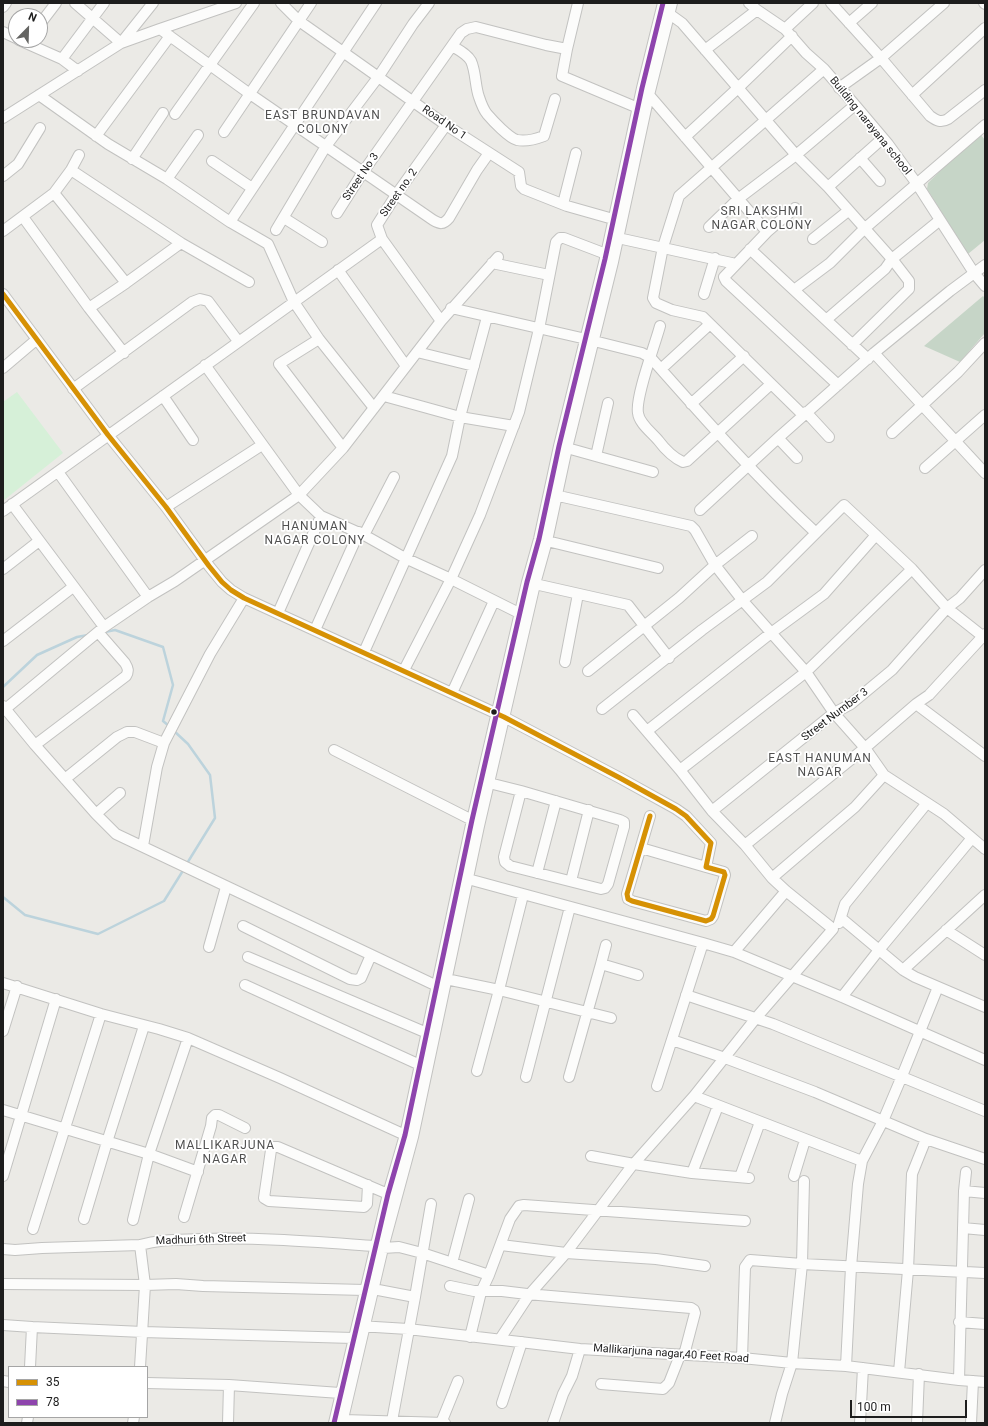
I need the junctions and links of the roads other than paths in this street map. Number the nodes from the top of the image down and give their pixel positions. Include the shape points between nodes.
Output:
1 (6, 3) edge
2 (56, 3) edge
3 (75, 3) edge
4 (104, 3) edge
5 (153, 3) edge
6 (236, 3) edge
7 (254, 3) edge
8 (281, 3) edge
9 (311, 3) edge
10 (376, 3) edge
11 (429, 3) edge
12 (578, 3) edge
13 (813, 3) edge
14 (831, 3) edge
15 (872, 3) edge
16 (944, 3) edge
17 (224, 5) edge
18 (752, 5) edge
19 (3, 7) edge
20 (667, 7) edge
21 (48, 14) edge
22 (93, 18) junction
23 (299, 20) junction
24 (848, 23) junction
25 (985, 28) edge
26 (160, 29) junction
27 (788, 32) junction
28 (170, 36) junction
29 (122, 43) junction
30 (452, 46) junction
31 (39, 48) edge
32 (567, 49) junction
33 (705, 50) junction
34 (343, 52) junction
35 (881, 58) junction
36 (62, 59) junction
37 (210, 65) junction
38 (824, 69) junction
39 (78, 70) junction
40 (378, 76) junction
41 (738, 88) junction
42 (839, 88) junction
43 (985, 90) edge
44 (250, 94) junction
45 (39, 95) junction
46 (649, 95) junction
47 (912, 95) junction
48 (555, 99) dead end
49 (413, 102) junction
50 (855, 105) junction
51 (638, 108) junction
52 (163, 113) dead end
53 (175, 114) dead end
54 (3, 118) edge
55 (766, 120) junction
56 (294, 124) junction
57 (446, 125) junction
58 (985, 125) edge
59 (40, 128) dead end
60 (224, 132) dead end
61 (198, 135) dead end
62 (96, 136) junction
63 (685, 137) junction
64 (882, 138) junction
65 (326, 146) junction
66 (576, 152) dead end
67 (489, 153) junction
68 (796, 155) junction
69 (79, 156) dead end
70 (860, 158) junction
71 (132, 159) junction
72 (212, 161) dead end
73 (712, 168) junction
74 (71, 170) junction
75 (363, 172) junction
76 (3, 176) edge
77 (167, 179) junction
78 (880, 181) dead end
79 (917, 184) junction
80 (828, 187) junction
81 (252, 188) junction
82 (54, 193) junction
83 (396, 195) junction
84 (738, 199) junction
85 (563, 204) junction
86 (795, 208) dead end
87 (848, 211) junction
88 (337, 213) dead end
89 (23, 217) junction
90 (284, 218) junction
91 (618, 220) junction
92 (940, 220) junction
93 (230, 222) junction
94 (709, 227) dead end
95 (864, 229) junction
96 (276, 230) dead end
97 (3, 231) edge
98 (767, 232) junction
99 (382, 238) junction
100 (618, 238) junction
101 (813, 239) dead end
102 (181, 242) junction
103 (322, 242) dead end
104 (663, 247) junction
105 (750, 249) junction
106 (606, 254) junction
107 (715, 258) junction
108 (892, 259) junction
109 (736, 264) junction
110 (985, 265) edge
111 (338, 270) junction
112 (974, 273) junction
113 (550, 275) junction
114 (249, 282) dead end
115 (126, 283) junction
116 (985, 286) edge
117 (794, 290) junction
118 (3, 294) edge
119 (704, 294) dead end
120 (294, 302) junction
121 (89, 308) junction
122 (451, 308) junction
123 (487, 317) junction
124 (826, 320) junction
125 (441, 321) junction
126 (710, 324) junction
127 (660, 326) dead end
128 (539, 328) junction
129 (319, 339) junction
130 (36, 340) junction
131 (590, 340) junction
132 (238, 341) junction
133 (985, 343) edge
134 (852, 345) junction
135 (417, 352) junction
136 (124, 353) junction
137 (744, 356) junction
138 (871, 356) junction
139 (651, 358) junction
140 (205, 365) junction
141 (406, 366) junction
142 (474, 366) junction
143 (3, 368) edge
144 (661, 369) junction
145 (771, 384) junction
146 (838, 385) junction
147 (73, 389) junction
148 (163, 396) junction
149 (384, 396) junction
150 (608, 403) dead end
151 (691, 404) junction
152 (922, 405) junction
153 (374, 408) junction
154 (805, 414) junction
155 (985, 415) edge
156 (460, 417) junction
157 (514, 426) junction
158 (718, 433) junction
159 (892, 433) dead end
160 (108, 435) junction
161 (829, 437) dead end
162 (778, 438) junction
163 (193, 440) dead end
164 (956, 442) junction
165 (262, 445) junction
166 (344, 448) junction
167 (567, 448) junction
168 (596, 456) junction
169 (797, 458) dead end
170 (748, 466) junction
171 (925, 468) dead end
172 (58, 472) junction
173 (653, 472) dead end
174 (985, 473) edge
175 (394, 477) dead end
176 (552, 494) junction
177 (299, 495) junction
178 (12, 504) junction
179 (166, 507) junction
180 (700, 510) dead end
181 (3, 511) edge
182 (321, 516) junction
183 (816, 533) junction
184 (362, 534) junction
185 (876, 535) junction
186 (752, 536) dead end
187 (39, 541) junction
188 (547, 541) junction
189 (405, 558) junction
190 (204, 560) junction
191 (715, 565) junction
192 (658, 568) dead end
193 (912, 568) junction
194 (3, 569) edge
195 (985, 570) edge
196 (451, 579) junction
197 (535, 584) junction
198 (73, 587) junction
199 (578, 594) junction
200 (148, 597) junction
201 (244, 598) junction
202 (494, 601) junction
203 (742, 601) junction
204 (948, 608) junction
205 (278, 613) junction
206 (520, 613) junction
207 (644, 625) junction
208 (101, 630) junction
209 (315, 630) junction
210 (771, 633) junction
211 (984, 636) edge
212 (3, 642) edge
213 (364, 652) junction
214 (669, 658) junction
215 (565, 662) dead end
216 (404, 670) junction
217 (588, 671) dead end
218 (806, 672) junction
219 (452, 693) junction
220 (916, 704) junction
221 (4, 709) edge
222 (602, 709) dead end
223 (834, 713) junction
224 (633, 715) dead end
225 (501, 716) junction
226 (647, 731) junction
227 (164, 743) junction
228 (35, 745) junction
229 (865, 748) junction
230 (334, 750) dead end
231 (985, 756) edge
232 (680, 770) junction
233 (884, 775) junction
234 (65, 779) junction
235 (489, 783) junction
236 (521, 791) junction
237 (120, 794) dead end
238 (556, 801) junction
239 (927, 803) junction
240 (589, 810) junction
241 (712, 811) junction
242 (96, 814) junction
243 (650, 816) dead end
244 (472, 820) junction
245 (972, 838) junction
246 (745, 845) junction
247 (143, 846) junction
248 (641, 848) junction
249 (985, 848) edge
250 (706, 867) junction
251 (537, 873) junction
252 (772, 878) junction
253 (468, 879) junction
254 (571, 881) junction
255 (226, 887) junction
256 (786, 891) junction
257 (522, 895) junction
258 (985, 895) edge
259 (570, 907) junction
260 (841, 918) junction
261 (243, 926) dead end
262 (833, 929) junction
263 (946, 930) junction
264 (703, 943) junction
265 (606, 945) dead end
266 (209, 948) dead end
267 (879, 950) junction
268 (734, 952) junction
269 (371, 955) junction
270 (985, 955) edge
271 (248, 956) dead end
272 (601, 964) junction
273 (904, 970) junction
274 (638, 975) dead end
275 (791, 976) junction
276 (441, 981) junction
277 (3, 983) edge
278 (245, 985) dead end
279 (17, 986) junction
280 (938, 988) junction
281 (499, 990) junction
282 (686, 995) junction
283 (842, 997) junction
284 (56, 999) junction
285 (545, 1002) junction
286 (985, 1007) edge
287 (588, 1013) junction
288 (101, 1014) junction
289 (611, 1018) dead end
290 (756, 1018) junction
291 (144, 1026) junction
292 (3, 1031) edge
293 (920, 1032) junction
294 (427, 1033) junction
295 (188, 1038) junction
296 (672, 1040) junction
297 (725, 1058) junction
298 (985, 1060) edge
299 (420, 1065) junction
300 (477, 1070) dead end
301 (902, 1076) junction
302 (526, 1077) dead end
303 (570, 1078) dead end
304 (657, 1086) dead end
305 (694, 1096) junction
306 (718, 1106) junction
307 (3, 1110) edge
308 (985, 1111) edge
309 (21, 1116) junction
310 (882, 1121) junction
311 (760, 1122) junction
312 (245, 1128) dead end
313 (66, 1129) junction
314 (405, 1135) junction
315 (926, 1139) junction
316 (805, 1140) junction
317 (107, 1142) junction
318 (149, 1154) junction
319 (592, 1156) dead end
320 (985, 1159) edge
321 (862, 1161) junction
322 (634, 1164) junction
323 (198, 1172) junction
324 (966, 1172) dead end
325 (692, 1173) junction
326 (3, 1176) edge
327 (794, 1176) dead end
328 (804, 1181) dead end
329 (368, 1185) junction
330 (964, 1191) junction
331 (985, 1193) edge
332 (388, 1194) junction
333 (469, 1199) dead end
334 (431, 1204) dead end
335 (390, 1206) junction
336 (598, 1211) junction
337 (184, 1217) dead end
338 (84, 1219) dead end
339 (133, 1220) dead end
340 (745, 1222) dead end
341 (963, 1228) junction
342 (33, 1229) dead end
343 (985, 1230) edge
344 (140, 1245) junction
345 (501, 1245) junction
346 (379, 1247) junction
347 (3, 1249) edge
348 (422, 1253) junction
349 (566, 1253) junction
350 (452, 1263) junction
351 (802, 1264) junction
352 (705, 1266) dead end
353 (851, 1267) junction
354 (908, 1270) junction
355 (962, 1271) junction
356 (985, 1273) edge
357 (489, 1275) junction
358 (3, 1284) edge
359 (145, 1285) junction
360 (450, 1286) dead end
361 (369, 1289) junction
362 (481, 1292) junction
363 (530, 1295) junction
364 (415, 1297) junction
365 (959, 1322) junction
366 (985, 1324) edge
367 (3, 1325) edge
368 (32, 1326) junction
369 (361, 1326) junction
370 (408, 1329) junction
371 (143, 1332) junction
372 (470, 1337) junction
373 (353, 1338) junction
374 (500, 1339) junction
375 (522, 1342) junction
376 (580, 1349) junction
377 (682, 1355) junction
378 (742, 1358) junction
379 (792, 1363) junction
380 (30, 1366) edge
381 (140, 1366) edge
382 (846, 1366) junction
383 (863, 1368) junction
384 (899, 1372) junction
385 (919, 1374) junction
386 (959, 1380) junction
387 (458, 1381) dead end
388 (973, 1381) junction
389 (985, 1382) edge
390 (148, 1383) edge
391 (601, 1384) dead end
392 (229, 1385) junction
393 (340, 1393) junction
394 (502, 1403) dead end
395 (340, 1422) edge
396 (396, 1422) edge
397 (228, 1423) edge
398 (439, 1423) edge
399 (553, 1423) edge
400 (775, 1423) edge
401 (860, 1423) edge
402 (917, 1423) edge
403 (971, 1423) edge

1 - 19 street
2 - 21 street
3 - 22 street
4 - 22 street
5 - 29 street
6 - 17 street
7 - 37 street
8 - 23 street, Road No 1
9 - 23 street
10 - 34 street
11 - 40 street
12 - 32 street
13 - 27 street
14 - 24 street
15 - 24 street
16 - 35 street
17 - 26 street
18 - 27 street, Building narayana school
18 - 33 street
20 - 33 street
20 - 46 street
20 - 51 street
22 - 29 street
22 - 36 street
23 - 34 street, Road No 1
23 - 44 street
24 - 35 street
25 - 47 street
26 - 28 street
26 - 29 street
27 - 38 street, Building narayana school
27 - 41 street
28 - 37 street
28 - 62 street
29 - 39 street
30 - 32 street, Street No 3 via 461,33 476,27
30 - 48 street via 470,60 482,107 516,140 535,140 544,136
30 - 49 street, Street No 3
31 - 36 street
32 - 51 street via 562,76
33 - 41 street
34 - 40 street, Road No 1
34 - 56 street
35 - 42 street
35 - 47 street
36 - 39 street
37 - 44 street
37 - 53 street
38 - 42 street, Building narayana school
38 - 55 street
39 - 45 street
40 - 49 street, Road No 1
40 - 65 street
41 - 55 street
41 - 63 street
42 - 50 street, Building narayana school
43 - 47 street via 943,121 936,121 930,116
44 - 56 street
44 - 60 street
45 - 54 street
45 - 62 street
46 - 63 street
46 - 91 street
49 - 57 street, Road No 1
49 - 75 street, Street No 3
50 - 64 street, Building narayana school
50 - 68 street
51 - 91 street
52 - 71 street
55 - 68 street
55 - 73 street
56 - 65 street
56 - 81 street
57 - 67 street, Road No 1
57 - 83 street, Street no. 2
58 - 79 street
59 - 76 street via 18,164
61 - 77 street
62 - 71 street
63 - 73 street
64 - 70 street
64 - 79 street, Building narayana school
65 - 75 street
65 - 90 street
66 - 85 street
67 - 83 street via 443,224
67 - 85 street, Road No 1 via 519,172 521,186 524,189
68 - 80 street
68 - 84 street
69 - 74 street
70 - 78 street
70 - 80 street
71 - 77 street
72 - 81 street
73 - 84 street
73 - 104 street via 679,196
74 - 82 street
74 - 102 street
75 - 83 street
75 - 88 street, Street No 3
77 - 93 street
79 - 92 street, Building narayana school
79 - 95 street
80 - 87 street
81 - 93 street
82 - 89 street
82 - 115 street
83 - 99 street, Street no. 2 via 377,225
84 - 94 street
84 - 98 street
85 - 91 street, Road No 1
86 - 98 street
87 - 95 street
87 - 101 street
89 - 97 street
89 - 121 street
90 - 96 street
90 - 103 street
91 - 100 street
91 - 106 street
92 - 108 street
92 - 112 street, Building narayana school
93 - 120 street via 268,244
95 - 108 street
95 - 117 street via 830,263
98 - 105 street
99 - 111 street
99 - 125 street, Street no. 2
100 - 104 street
100 - 131 street
102 - 114 street
102 - 115 street
104 - 107 street
104 - 126 street via 653,298 656,303 672,310 703,317
105 - 109 street
105 - 117 street
106 - 113 street via 560,238 556,242
106 - 131 street
107 - 109 street
107 - 119 street
108 - 124 street via 885,269
108 - 134 street via 909,281 909,289
109 - 146 street via 724,277 726,281
110 - 112 street
111 - 120 street
111 - 141 street
112 - 116 street, Building narayana school
112 - 138 street
113 - 122 street via 495,260
113 - 128 street
115 - 121 street
117 - 124 street
118 - 130 street
120 - 129 street
120 - 132 street
121 - 136 street
122 - 123 street
122 - 125 street
123 - 128 street
123 - 142 street
124 - 134 street
125 - 135 street
126 - 137 street
126 - 144 street
127 - 139 street
128 - 131 street
128 - 157 street
129 - 153 street
129 - 166 street via 279,364
130 - 143 street
130 - 147 street
131 - 139 street via 642,353
131 - 167 street
131 - 176 street
132 - 136 street via 208,301 200,299 192,302
132 - 140 street
133 - 152 street
134 - 138 street
135 - 141 street
135 - 142 street
136 - 147 street
137 - 145 street
137 - 151 street
138 - 146 street
138 - 152 street
139 - 144 street
139 - 158 street via 637,405 638,413 640,419 663,446 683,462
140 - 148 street
140 - 165 street
141 - 149 street
142 - 156 street
144 - 151 street
145 - 154 street
145 - 158 street
146 - 154 street
147 - 160 street
148 - 160 street
148 - 163 street
149 - 153 street
149 - 156 street
150 - 168 street
151 - 158 street
152 - 159 street
152 - 164 street
153 - 166 street
154 - 161 street
154 - 162 street
155 - 164 street
156 - 157 street
156 - 189 street via 452,456
157 - 196 street via 480,515
158 - 170 street
160 - 172 street
160 - 179 street
162 - 169 street
162 - 170 street
164 - 171 street
164 - 174 street
165 - 177 street
165 - 179 street
166 - 177 street
167 - 168 street
167 - 176 street
168 - 173 street
170 - 180 street
170 - 183 street
172 - 178 street
172 - 200 street
175 - 184 street
176 - 188 street
176 - 191 street via 691,526
176 - 206 street
177 - 182 street
177 - 190 street
178 - 181 street
178 - 187 street
179 - 190 street
182 - 184 street
182 - 205 street
183 - 185 street via 844,505
183 - 203 street via 767,582
184 - 189 street
184 - 209 street
185 - 193 street
185 - 210 street via 824,594
186 - 191 street
187 - 194 street
187 - 198 street
188 - 192 street
188 - 197 street
189 - 196 street
189 - 213 street
190 - 200 street
190 - 201 street via 222,582
191 - 203 street
191 - 207 street
193 - 204 street
193 - 218 street
195 - 204 street, Street Number 3
196 - 202 street
196 - 216 street
197 - 199 street
197 - 225 street
198 - 208 street
198 - 212 street
199 - 207 street via 628,605
199 - 215 street
200 - 208 street
201 - 205 street
201 - 227 street via 210,654
202 - 206 street
202 - 219 street
203 - 210 street
203 - 214 street
204 - 211 street
204 - 223 street, Street Number 3 via 892,670 851,704
205 - 209 street
206 - 225 street
207 - 214 street
207 - 217 street
208 - 221 street
208 - 228 street via 126,663 128,673
209 - 213 street
210 - 218 street
210 - 226 street
211 - 220 street via 929,695
213 - 216 street
214 - 222 street
216 - 219 street
218 - 223 street
218 - 232 street
219 - 225 street
220 - 229 street
220 - 231 street
221 - 228 street
223 - 229 street
223 - 241 street, Street Number 3
224 - 226 street
225 - 235 street
225 - 244 street
225 - 250 street via 639,788 686,816 711,843
226 - 232 street
227 - 234 street via 135,732 126,732
227 - 247 street via 157,767
228 - 234 street
229 - 233 street
229 - 246 street
230 - 244 street
232 - 241 street
233 - 239 street
233 - 252 street via 855,807
234 - 242 street
235 - 236 street
235 - 253 street
236 - 238 street
236 - 251 street via 504,856 505,862 510,866
237 - 242 street
238 - 240 street
238 - 251 street
239 - 245 street
239 - 260 street via 845,904
240 - 254 street
240 - 254 street via 620,820 624,822 624,827 605,888
241 - 246 street
242 - 247 street via 116,834
243 - 248 street
244 - 276 street
245 - 249 street
245 - 267 street
246 - 252 street
247 - 255 street
248 - 250 street
248 - 250 street via 627,894 628,899 706,921 713,916 725,875 721,870
251 - 254 street
252 - 256 street
253 - 257 street
253 - 276 street
255 - 266 street
255 - 269 street
256 - 262 street
256 - 268 street
257 - 259 street
257 - 281 street
258 - 263 street
259 - 264 street
259 - 285 street
260 - 262 street
260 - 267 street
261 - 269 street via 350,979 361,978
262 - 275 street
263 - 270 street
263 - 273 street
264 - 268 street
264 - 282 street
265 - 272 street
267 - 273 street
267 - 283 street
268 - 275 street
269 - 276 street
271 - 294 street
272 - 274 street
272 - 287 street
273 - 280 street
275 - 283 street
275 - 290 street
276 - 281 street
276 - 294 street
276 - 335 street via 413,1137
277 - 279 street
278 - 299 street
279 - 284 street
279 - 292 street
280 - 286 street
280 - 293 street
281 - 285 street
281 - 300 street
282 - 290 street
282 - 296 street
283 - 293 street
284 - 288 street
284 - 309 street
285 - 287 street
285 - 302 street
287 - 289 street
287 - 303 street
288 - 291 street
288 - 313 street
290 - 297 street
290 - 301 street
291 - 295 street
291 - 317 street
293 - 298 street
293 - 301 street
294 - 299 street
295 - 314 street
295 - 318 street
296 - 297 street
296 - 304 street
297 - 305 street
297 - 310 street
299 - 314 street
301 - 308 street
301 - 310 street
305 - 306 street
305 - 322 street
306 - 311 street
306 - 325 street
307 - 309 street
309 - 313 street
309 - 326 street
310 - 315 street
310 - 321 street
311 - 316 street
311 - 325 street via 744,1177
312 - 323 street via 214,1115
313 - 317 street
313 - 342 street
314 - 332 street
315 - 320 street
315 - 354 street via 912,1174
316 - 321 street
316 - 327 street
317 - 318 street
317 - 338 street
318 - 323 street
318 - 339 street
319 - 322 street
321 - 353 street
322 - 325 street
322 - 336 street
323 - 337 street
324 - 330 street
328 - 351 street
329 - 329 street via 273,1147 264,1198 269,1201 364,1207 367,1204
329 - 332 street
330 - 331 street
330 - 341 street
332 - 335 street
333 - 350 street
334 - 348 street
335 - 346 street
336 - 340 street
336 - 345 street via 519,1206 510,1219
336 - 349 street
341 - 343 street
341 - 355 street
344 - 346 street, Madhuri 6th Street via 156,1240 236,1238 285,1239
344 - 347 street, Madhuri 6th Street
344 - 359 street
345 - 349 street
345 - 357 street
346 - 348 street, Madhuri 6th Street via 399,1247
346 - 361 street
348 - 350 street, Madhuri 6th Street
348 - 364 street
349 - 352 street via 656,1259
349 - 363 street
350 - 357 street, Madhuri 6th Street
351 - 353 street
351 - 378 street via 752,1259 748,1262 745,1267
351 - 379 street
353 - 354 street
353 - 382 street
354 - 355 street
354 - 384 street
355 - 356 street
355 - 365 street
357 - 362 street
358 - 359 street
359 - 361 street
359 - 371 street
360 - 362 street
361 - 364 street
361 - 369 street
362 - 363 street via 502,1291
362 - 372 street
363 - 374 street
363 - 377 street via 691,1308 695,1313
364 - 370 street
365 - 366 street
365 - 386 street
367 - 368 street
368 - 371 street
368 - 380 street
369 - 370 street, Mallikarjuna nagar,40 Feet Road
369 - 373 street
369 - 395 street
370 - 372 street, Mallikarjuna nagar,40 Feet Road
370 - 396 street
371 - 373 street
371 - 381 street
372 - 374 street, Mallikarjuna nagar,40 Feet Road
373 - 393 street
374 - 375 street, Mallikarjuna nagar,40 Feet Road
375 - 376 street, Mallikarjuna nagar,40 Feet Road
375 - 394 street
376 - 377 street, Mallikarjuna nagar,40 Feet Road
376 - 399 street
377 - 378 street, Mallikarjuna nagar,40 Feet Road
377 - 391 street via 669,1383 663,1389
378 - 379 street, Mallikarjuna nagar,40 Feet Road
379 - 382 street, Mallikarjuna nagar,40 Feet Road
379 - 400 street
382 - 383 street, Mallikarjuna nagar,40 Feet Road
383 - 384 street, Mallikarjuna nagar,40 Feet Road
383 - 401 street
384 - 385 street, Mallikarjuna nagar,40 Feet Road
385 - 386 street, Mallikarjuna nagar,40 Feet Road
385 - 402 street
386 - 388 street, Mallikarjuna nagar,40 Feet Road
387 - 398 street
388 - 389 street, Mallikarjuna nagar,40 Feet Road
388 - 403 street
390 - 392 street
392 - 393 street
392 - 397 street
393 - 395 street
395 - 396 street
396 - 398 street

